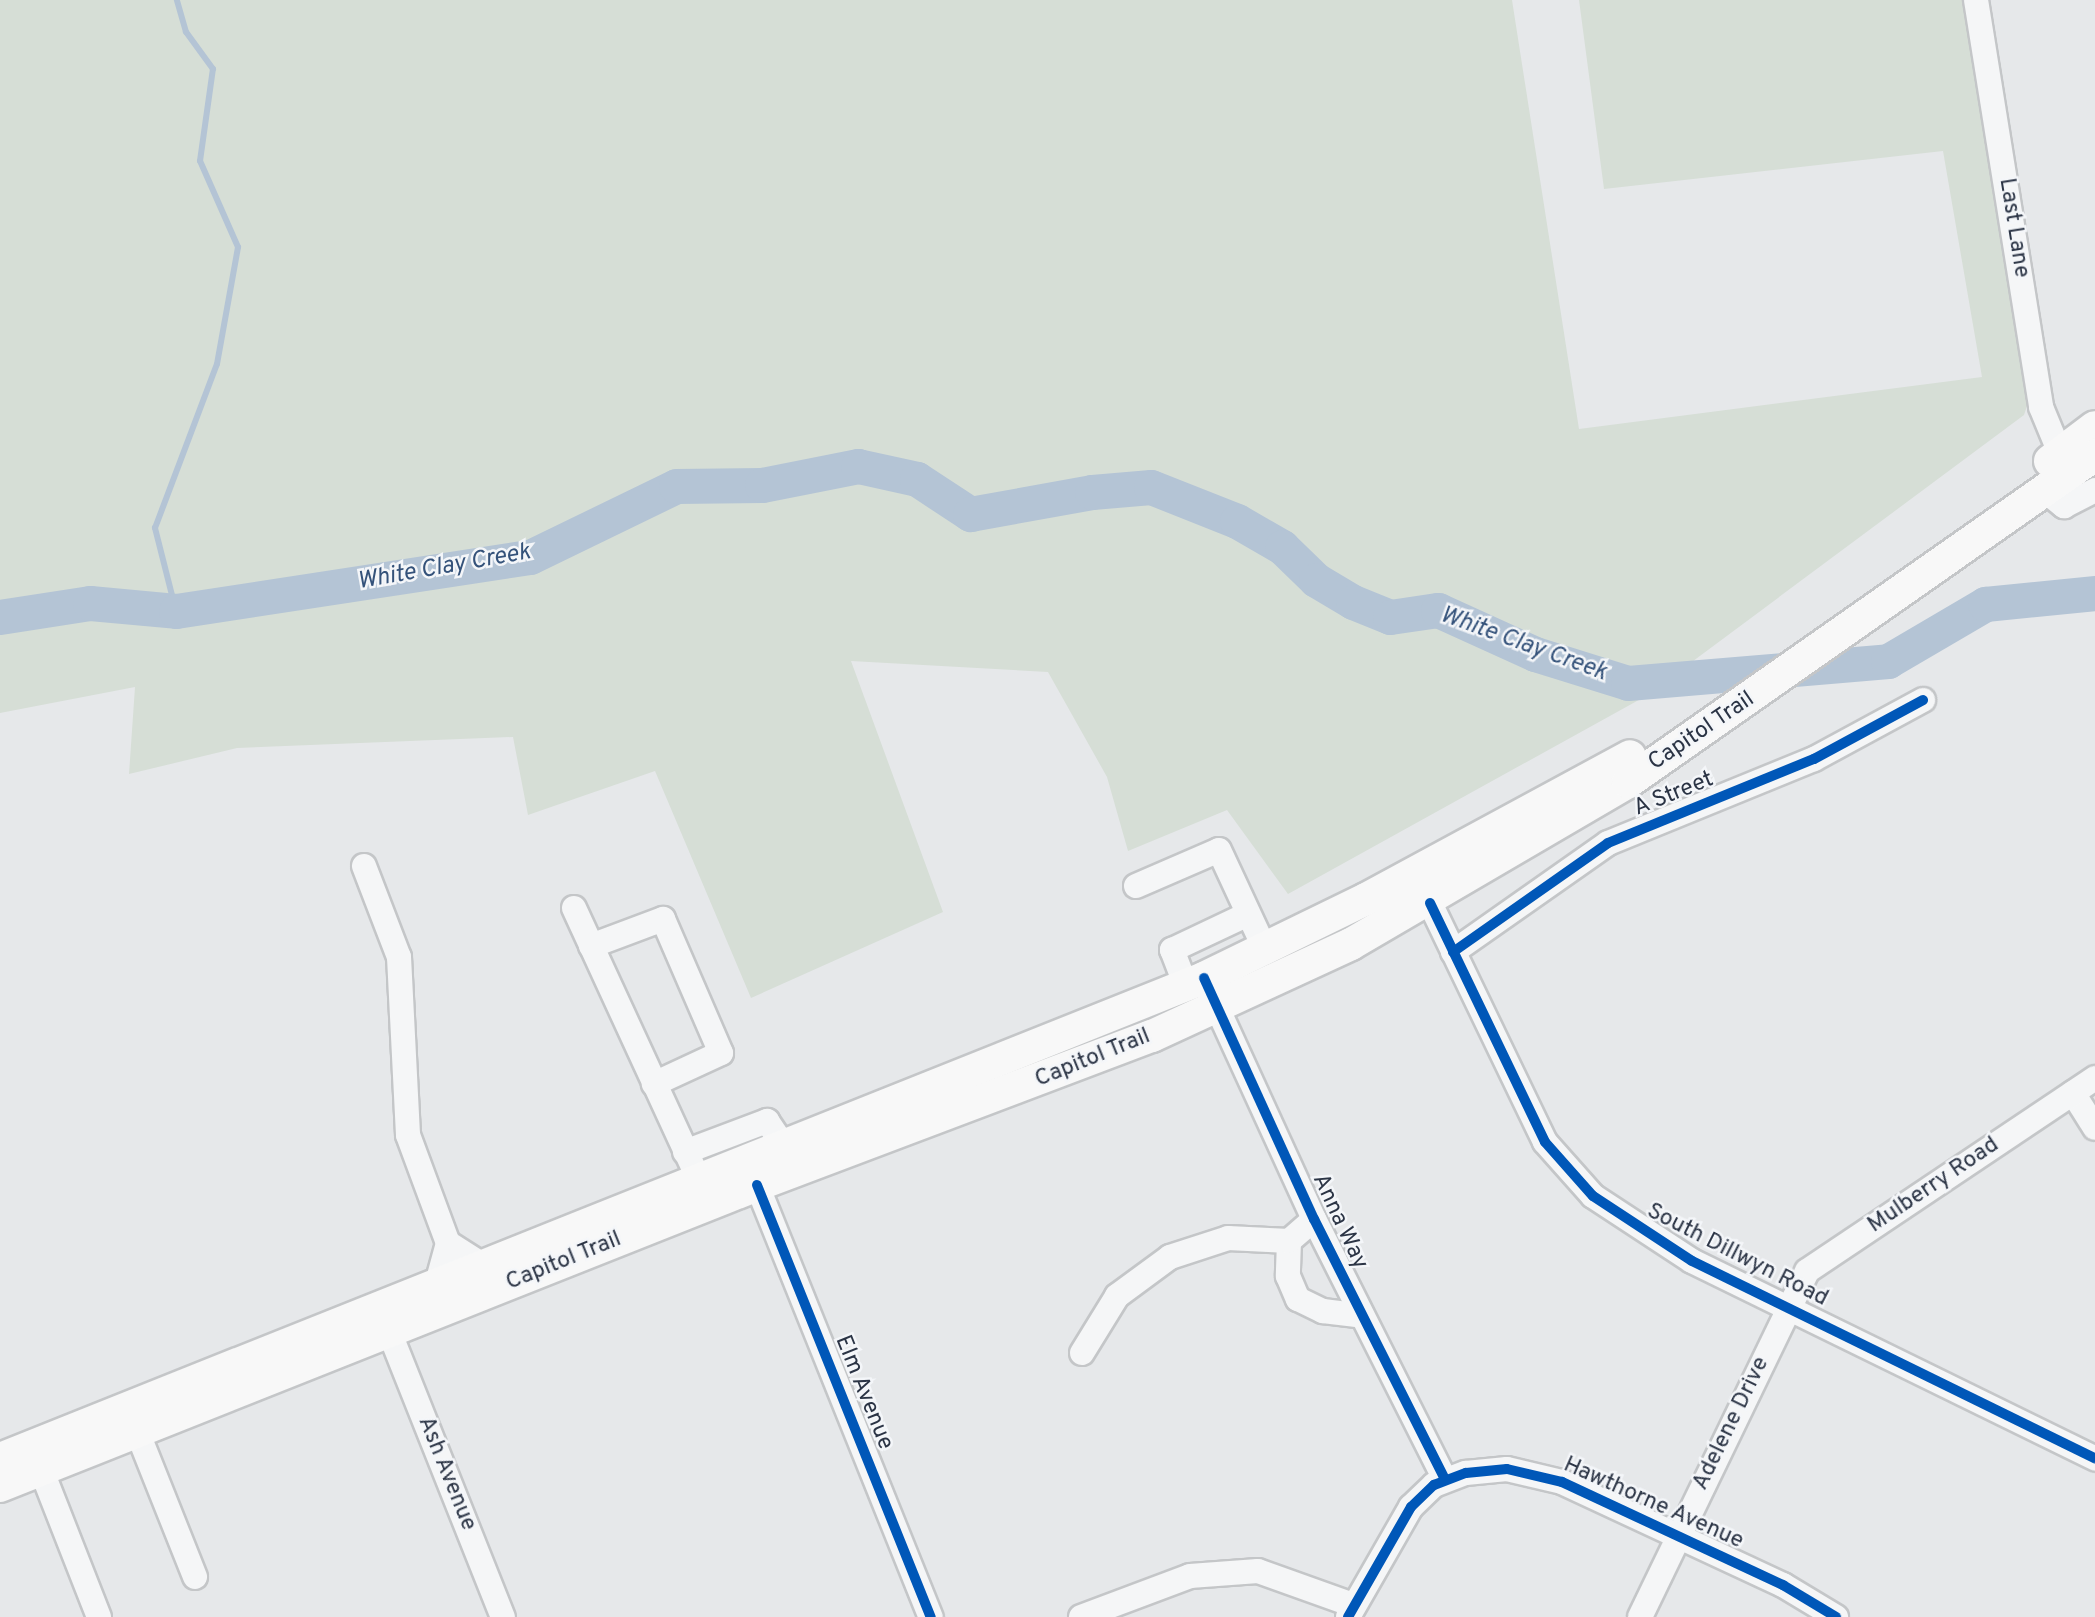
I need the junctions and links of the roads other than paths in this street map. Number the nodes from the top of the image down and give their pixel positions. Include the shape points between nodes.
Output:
1 (1976, 0) edge
2 (2095, 428) edge
3 (2060, 453) junction
4 (2095, 455) edge
5 (2044, 490) junction
6 (2095, 491) edge
7 (2012, 500) junction
8 (1923, 700) dead end
9 (1622, 774) junction
10 (364, 866) dead end
11 (1136, 886) dead end
12 (1430, 903) junction
13 (574, 908) dead end
14 (1248, 914) junction
15 (591, 946) junction
16 (1265, 949) junction
17 (1453, 952) junction
18 (1195, 982) junction
19 (1218, 1009) junction
20 (2095, 1078) edge
21 (654, 1084) junction
22 (2073, 1093) junction
23 (2095, 1128) edge
24 (785, 1148) junction
25 (685, 1152) junction
26 (699, 1182) junction
27 (757, 1185) junction
28 (1314, 1219) junction
29 (1289, 1241) junction
30 (448, 1244) junction
31 (486, 1267) junction
32 (436, 1287) junction
33 (1787, 1307) junction
34 (1361, 1316) junction
35 (388, 1331) junction
36 (1082, 1353) dead end
37 (137, 1431) junction
38 (2095, 1458) edge
39 (0, 1459) edge
40 (41, 1469) junction
41 (1445, 1480) junction
42 (0, 1486) edge
43 (1677, 1540) junction
44 (195, 1577) dead end
45 (1351, 1611) edge
46 (99, 1617) edge
47 (503, 1617) edge
48 (931, 1617) edge
49 (1081, 1617) edge
50 (1640, 1617) edge
51 (1836, 1617) edge

1 - 3 street, Last Lane via 2041,407
2 - 3 main road, Capitol Trail
3 - 7 main road, Capitol Trail
4 - 5 main road, Capitol Trail
5 - 6 street via 2064,506
5 - 7 main road, Capitol Trail
7 - 9 main road, Capitol Trail
8 - 17 street, A Street via 1814,759 1608,843
9 - 12 main road, Capitol Trail
9 - 16 main road, Capitol Trail
10 - 30 street via 399,957 408,1135
11 - 14 street via 1219,850
12 - 17 street, South Dillwyn Road
12 - 19 main road, Capitol Trail
13 - 15 street
14 - 16 street
14 - 18 street, Anna Way via 1172,950
15 - 21 street
15 - 21 street via 663,919 721,1052
16 - 18 main road, Capitol Trail
17 - 33 street, South Dillwyn Road via 1528,1110 1567,1170 1653,1239
18 - 19 street, Anna Way
18 - 24 main road, Capitol Trail
19 - 27 main road, Capitol Trail
19 - 28 street, Anna Way
20 - 22 street, Mulberry Road
21 - 25 street
22 - 23 street
22 - 33 street, Mulberry Road via 1807,1271
24 - 25 street via 767,1121
24 - 26 main road, Capitol Trail
25 - 26 street
26 - 31 main road, Capitol Trail
27 - 35 main road, Capitol Trail
27 - 48 street, Elm Avenue
28 - 29 street
28 - 34 street, Anna Way
29 - 34 street via 1288,1276 1298,1299 1323,1311
29 - 36 street via 1228,1238 1170,1257 1117,1296
30 - 31 street
30 - 32 street
31 - 32 main road, Capitol Trail
32 - 39 main road, Capitol Trail
33 - 38 street, South Dillwyn Road
33 - 43 street, Adelene Drive
34 - 41 street, Anna Way
35 - 37 main road, Capitol Trail
35 - 47 street, Ash Avenue
37 - 40 main road, Capitol Trail
37 - 44 street
40 - 42 main road, Capitol Trail
40 - 46 street
41 - 43 street, Hawthorne Avenue via 1507,1469 1562,1482
41 - 45 street, Hawthorne Avenue via 1411,1507
43 - 50 street, Adelene Drive
43 - 51 street, Hawthorne Avenue via 1783,1585
45 - 49 street via 1258,1571 1190,1576

